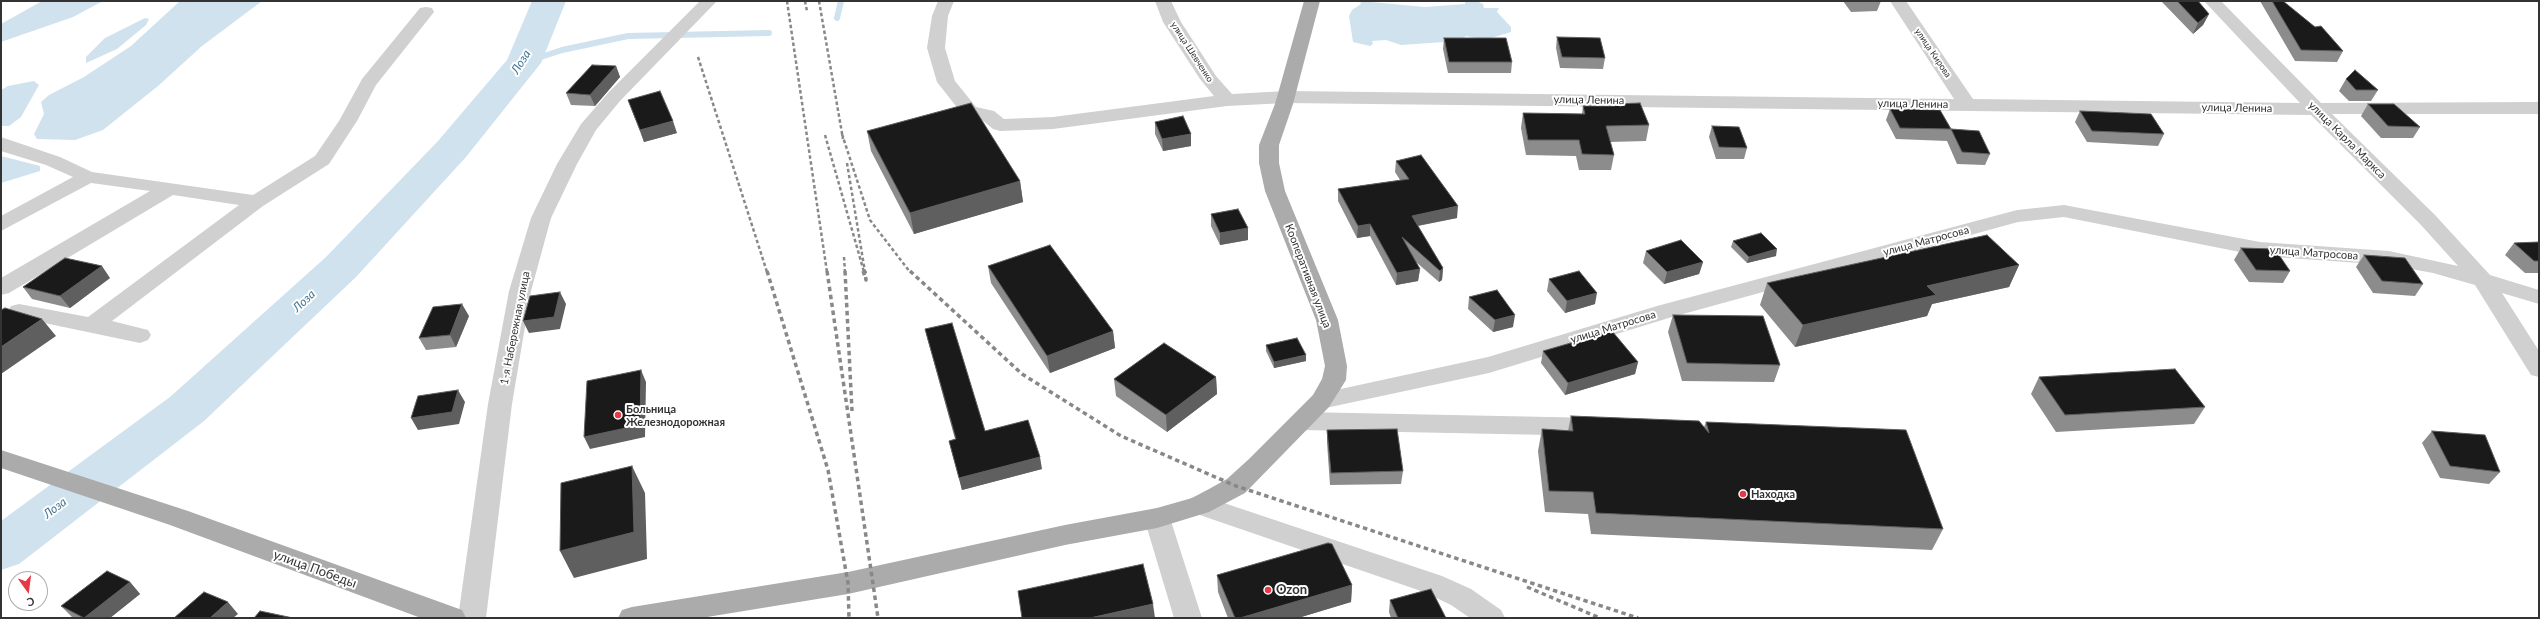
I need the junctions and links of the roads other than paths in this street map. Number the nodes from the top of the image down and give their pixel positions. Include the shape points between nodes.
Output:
1 (709, 1) edge
2 (946, 1) edge
3 (1163, 1) edge
4 (1312, 1) edge
5 (1898, 1) edge
6 (2212, 1) edge
7 (426, 12) dead end
8 (1286, 97) junction
9 (1227, 100) junction
10 (1967, 105) junction
11 (2539, 108) edge
12 (2316, 109) junction
13 (2, 140) edge
14 (88, 177) junction
15 (170, 188) junction
16 (256, 202) junction
17 (1, 225) edge
18 (2482, 280) junction
19 (1, 288) edge
20 (2538, 298) edge
21 (19, 311) edge
22 (92, 325) junction
23 (140, 335) dead end
24 (2539, 369) edge
25 (1321, 401) junction
26 (1302, 421) junction
27 (1624, 428) edge
28 (1, 459) edge
29 (1200, 505) junction
30 (1157, 518) junction
31 (452, 618) edge
32 (472, 618) edge
33 (632, 618) edge
34 (1188, 618) edge
35 (1491, 618) edge

1 - 32 street, 1-я Набережная улица via 614,97 588,128 541,218 520,291 500,404
2 - 9 street, улица Ленина via 940,16 936,48 946,82 970,111 986,116 1000,125 1053,123
3 - 9 street, улица Шевченко via 1172,22 1205,73
4 - 8 main road, Кооперативная улица
5 - 10 street, улица Кирова
6 - 12 street, улица Карла Маркса
7 - 16 street via 368,83 348,121 322,160
8 - 9 street, улица Ленина
8 - 10 street, улица Ленина
8 - 25 main road, Кооперативная улица via 1269,145 1269,163 1275,191 1328,320 1336,366 1334,380
10 - 12 street, улица Ленина
11 - 12 street, улица Ленина
12 - 18 street, улица Карла Маркса via 2428,220
13 - 14 street via 12,149
14 - 15 street
14 - 17 street
15 - 16 street
15 - 19 street
16 - 22 street
18 - 20 street, улица Матросова
18 - 24 street, улица Карла Маркса
18 - 25 street, улица Матросова via 2435,266 2389,258 2260,249 2064,211 2049,212 2017,216 1688,305 1489,365
21 - 22 street
22 - 23 street
25 - 26 main road, Кооперативная улица
26 - 27 street
26 - 29 main road, Кооперативная улица via 1236,486
28 - 31 main road, улица Победы via 179,518
29 - 30 main road, Кооперативная улица
29 - 35 street via 1433,584 1461,597
30 - 33 main road, Кооперативная улица via 848,583 726,605
30 - 34 street

